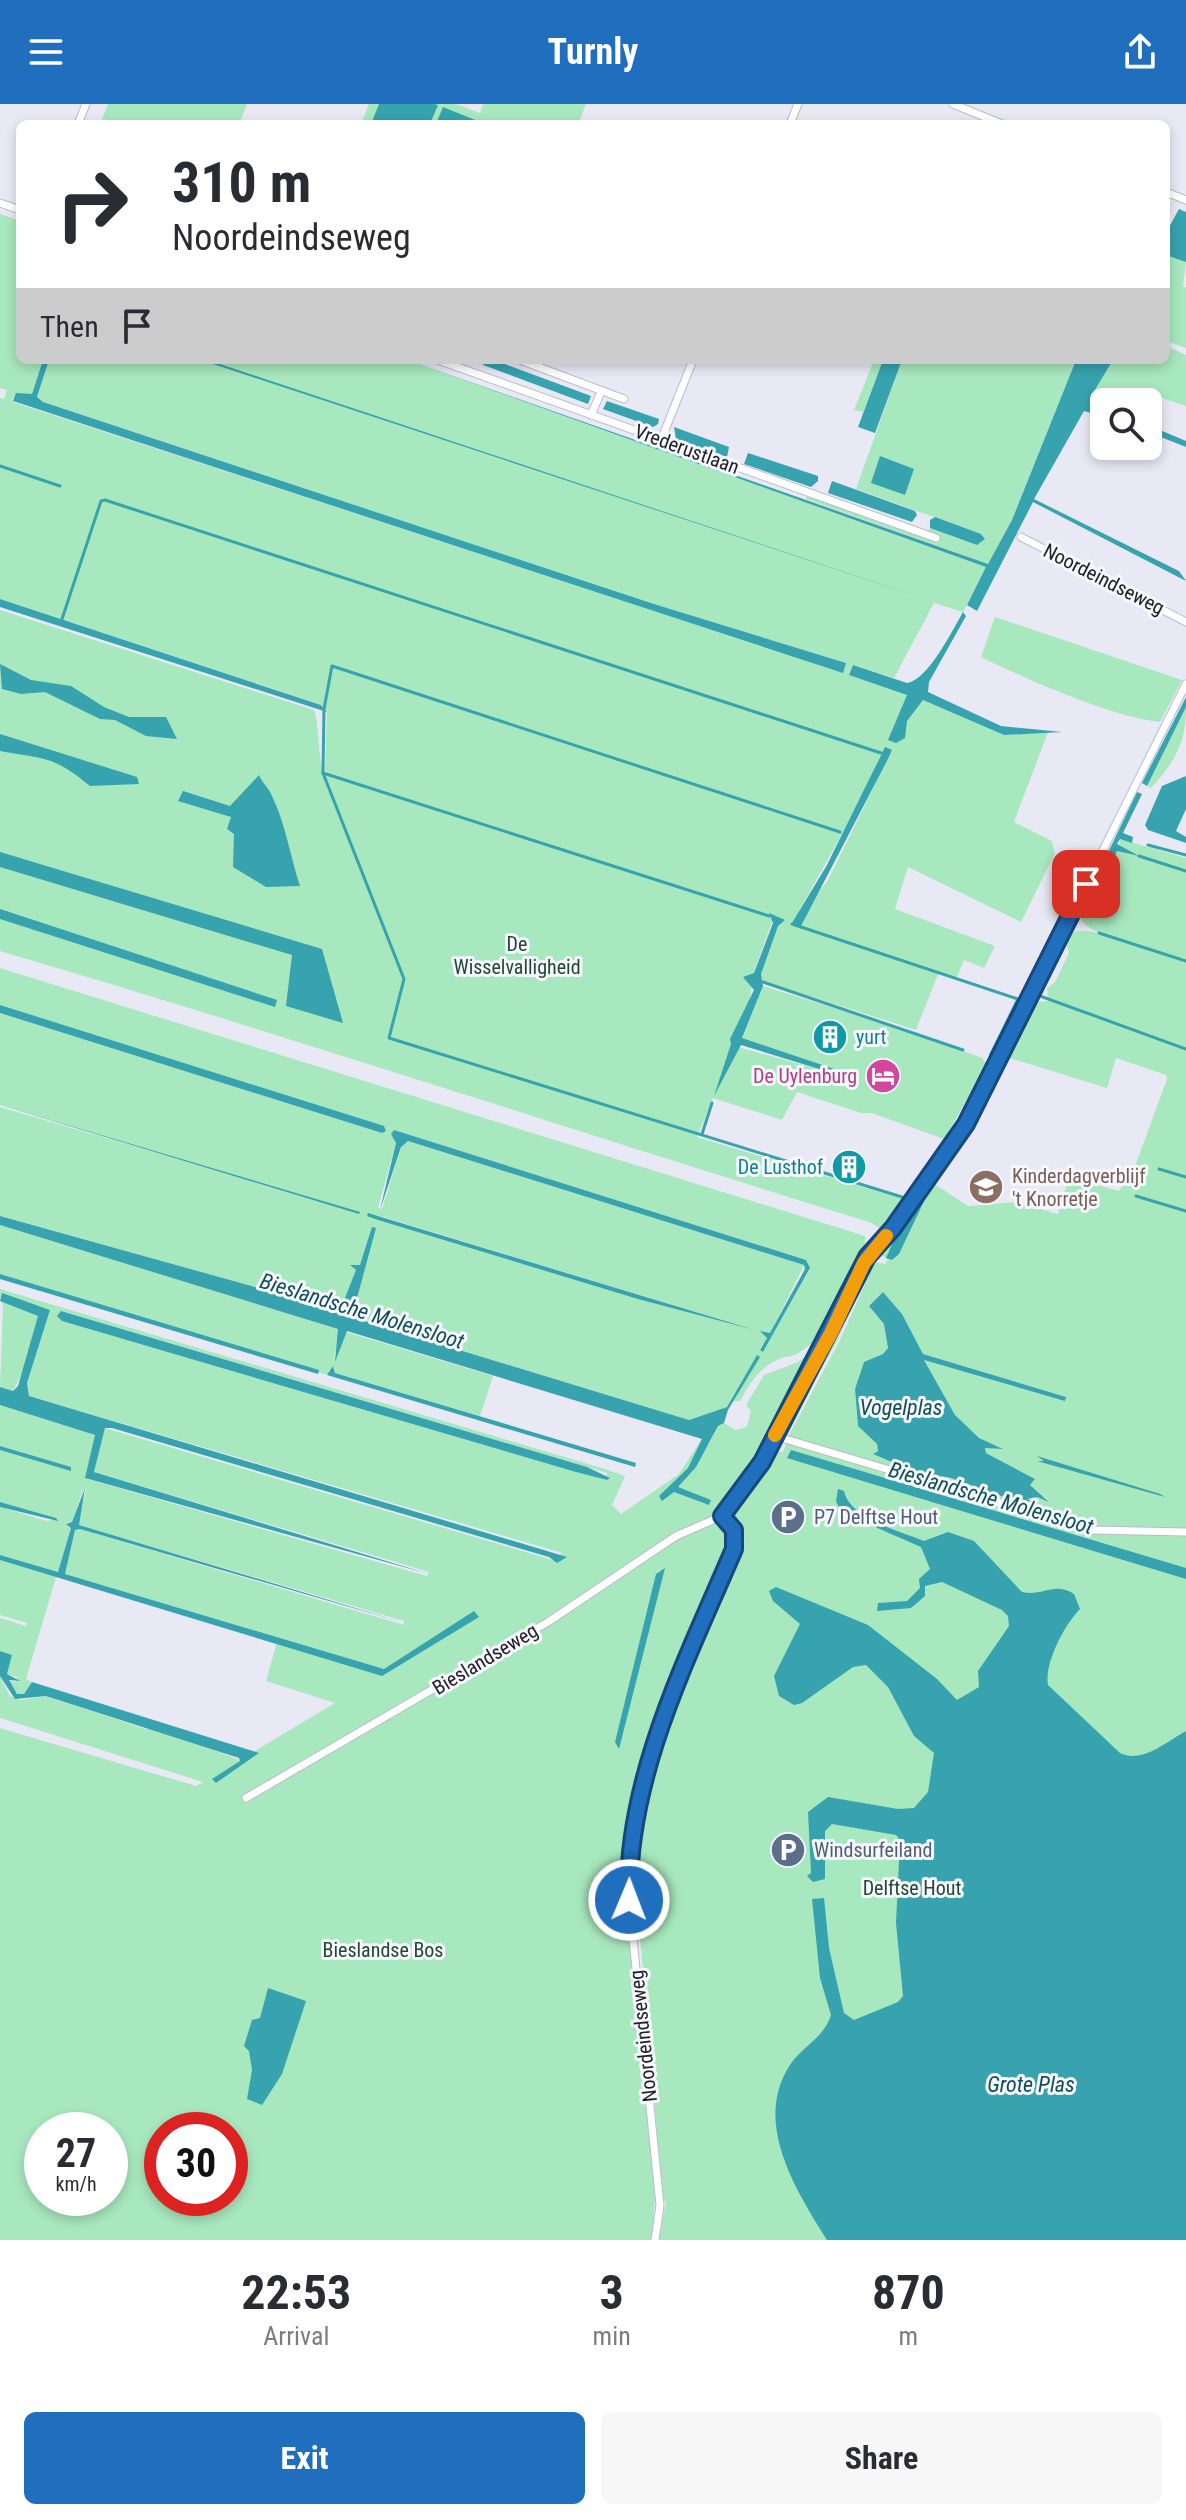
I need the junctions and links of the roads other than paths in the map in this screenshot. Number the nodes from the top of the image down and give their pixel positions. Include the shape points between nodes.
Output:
1 (953, 104) edge
2 (992, 120) edge
3 (450, 364) edge
4 (473, 364) edge
5 (530, 364) edge
6 (691, 364) edge
7 (470, 371) junction
8 (601, 392) junction
9 (624, 399) dead end
10 (591, 415) junction
11 (661, 440) junction
12 (1021, 537) dead end
13 (936, 538) dead end
14 (1186, 622) edge
15 (1186, 684) edge
16 (775, 1436) junction
17 (722, 1516) junction
18 (1186, 1532) edge
19 (246, 1798) dead end
20 (655, 2240) edge

1 - 2 street
3 - 7 street, Vrederustlaan
4 - 7 street
5 - 8 street
6 - 11 street
7 - 10 street, Vrederustlaan
8 - 9 street
8 - 10 street
10 - 11 street, Vrederustlaan
11 - 13 street, Vrederustlaan
12 - 14 street, Noordeindseweg
15 - 16 street via 966,1124 867,1257
16 - 17 street
16 - 18 street via 1092,1530
17 - 19 street, Bieslandseweg via 676,1536 548,1622
17 - 20 street, Noordeindseweg via 734,1530 734,1549 672,1697 644,1783 630,1854 629,1900 660,2205

